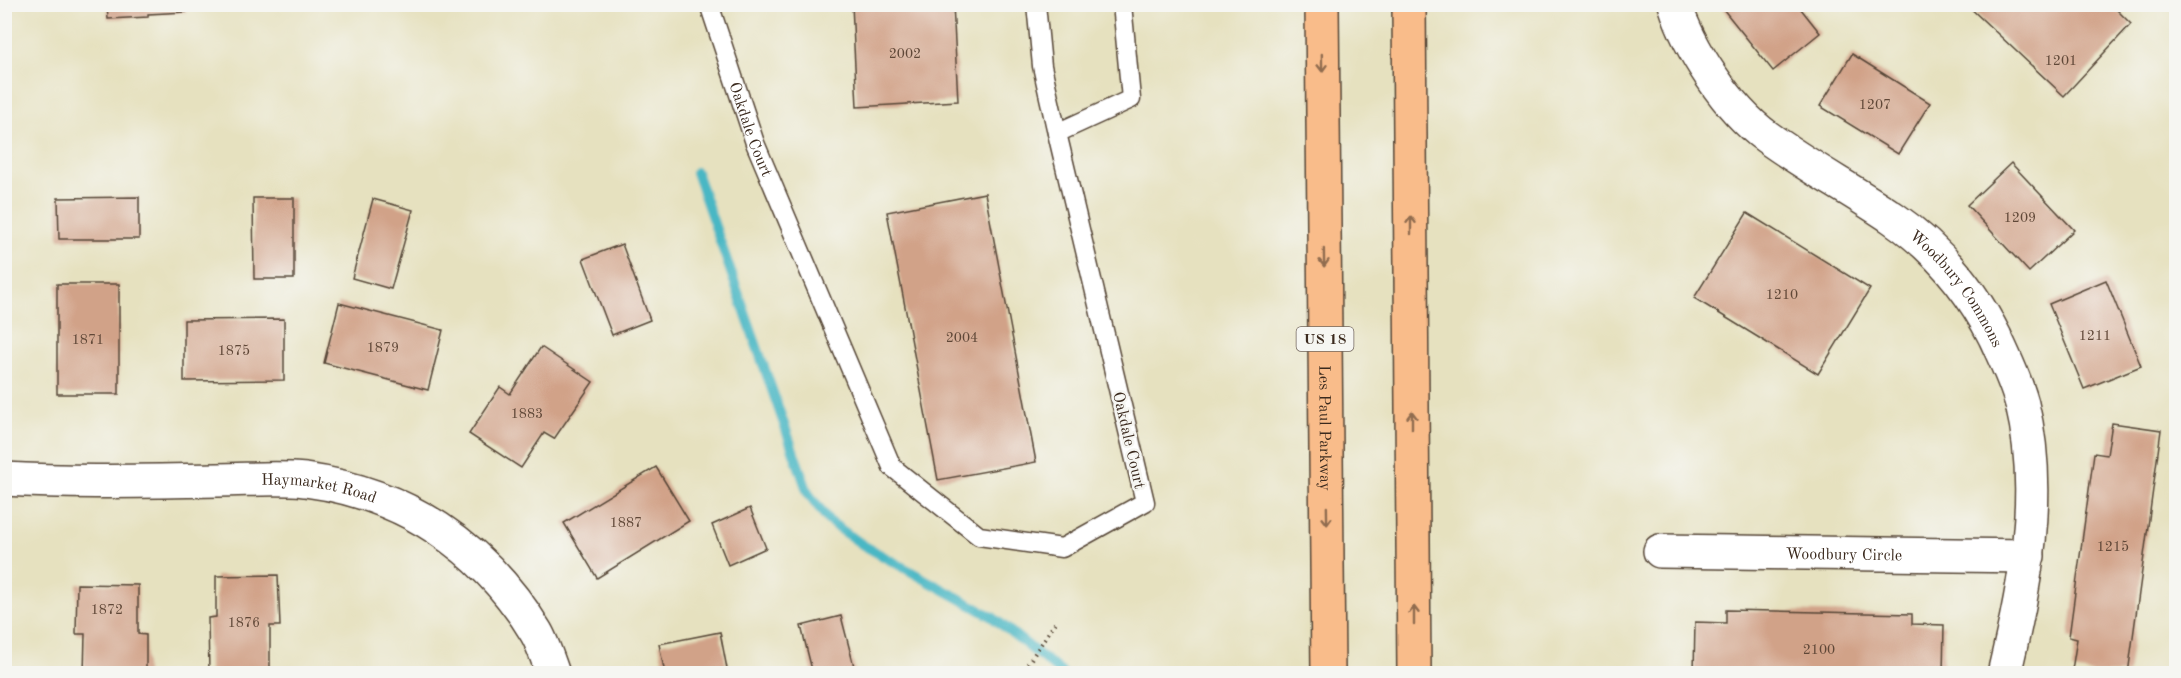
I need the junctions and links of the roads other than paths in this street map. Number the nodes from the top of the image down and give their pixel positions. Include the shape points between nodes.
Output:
1 (709, 4) edge
2 (1036, 4) edge
3 (1122, 4) edge
4 (1322, 4) edge
5 (1394, 4) edge
6 (1409, 4) edge
7 (1675, 4) edge
8 (1410, 85) junction
9 (1057, 133) junction
10 (4, 479) edge
11 (1660, 551) dead end
12 (2028, 556) junction
13 (553, 674) edge
14 (1328, 674) edge
15 (1414, 674) edge
16 (2004, 674) edge

1 - 9 lane, Oakdale Court via 755,142 892,467 979,536 1062,548 1145,502
2 - 9 lane via 1042,66
3 - 9 lane via 1131,99
4 -> 14 main road, Les Paul Parkway / US 18
5 - 8 main road
6 - 8 main road
7 - 12 street, Woodbury Commons via 1682,28 1741,114 1766,136 1895,219 1926,244 1965,285 1982,311 2011,370 2030,442
15 -> 8 main road
10 - 13 street, Haymarket Road via 303,480 355,490 405,508 478,558 511,595 537,633
11 - 12 street, Woodbury Circle
12 - 16 street, Woodbury Commons

